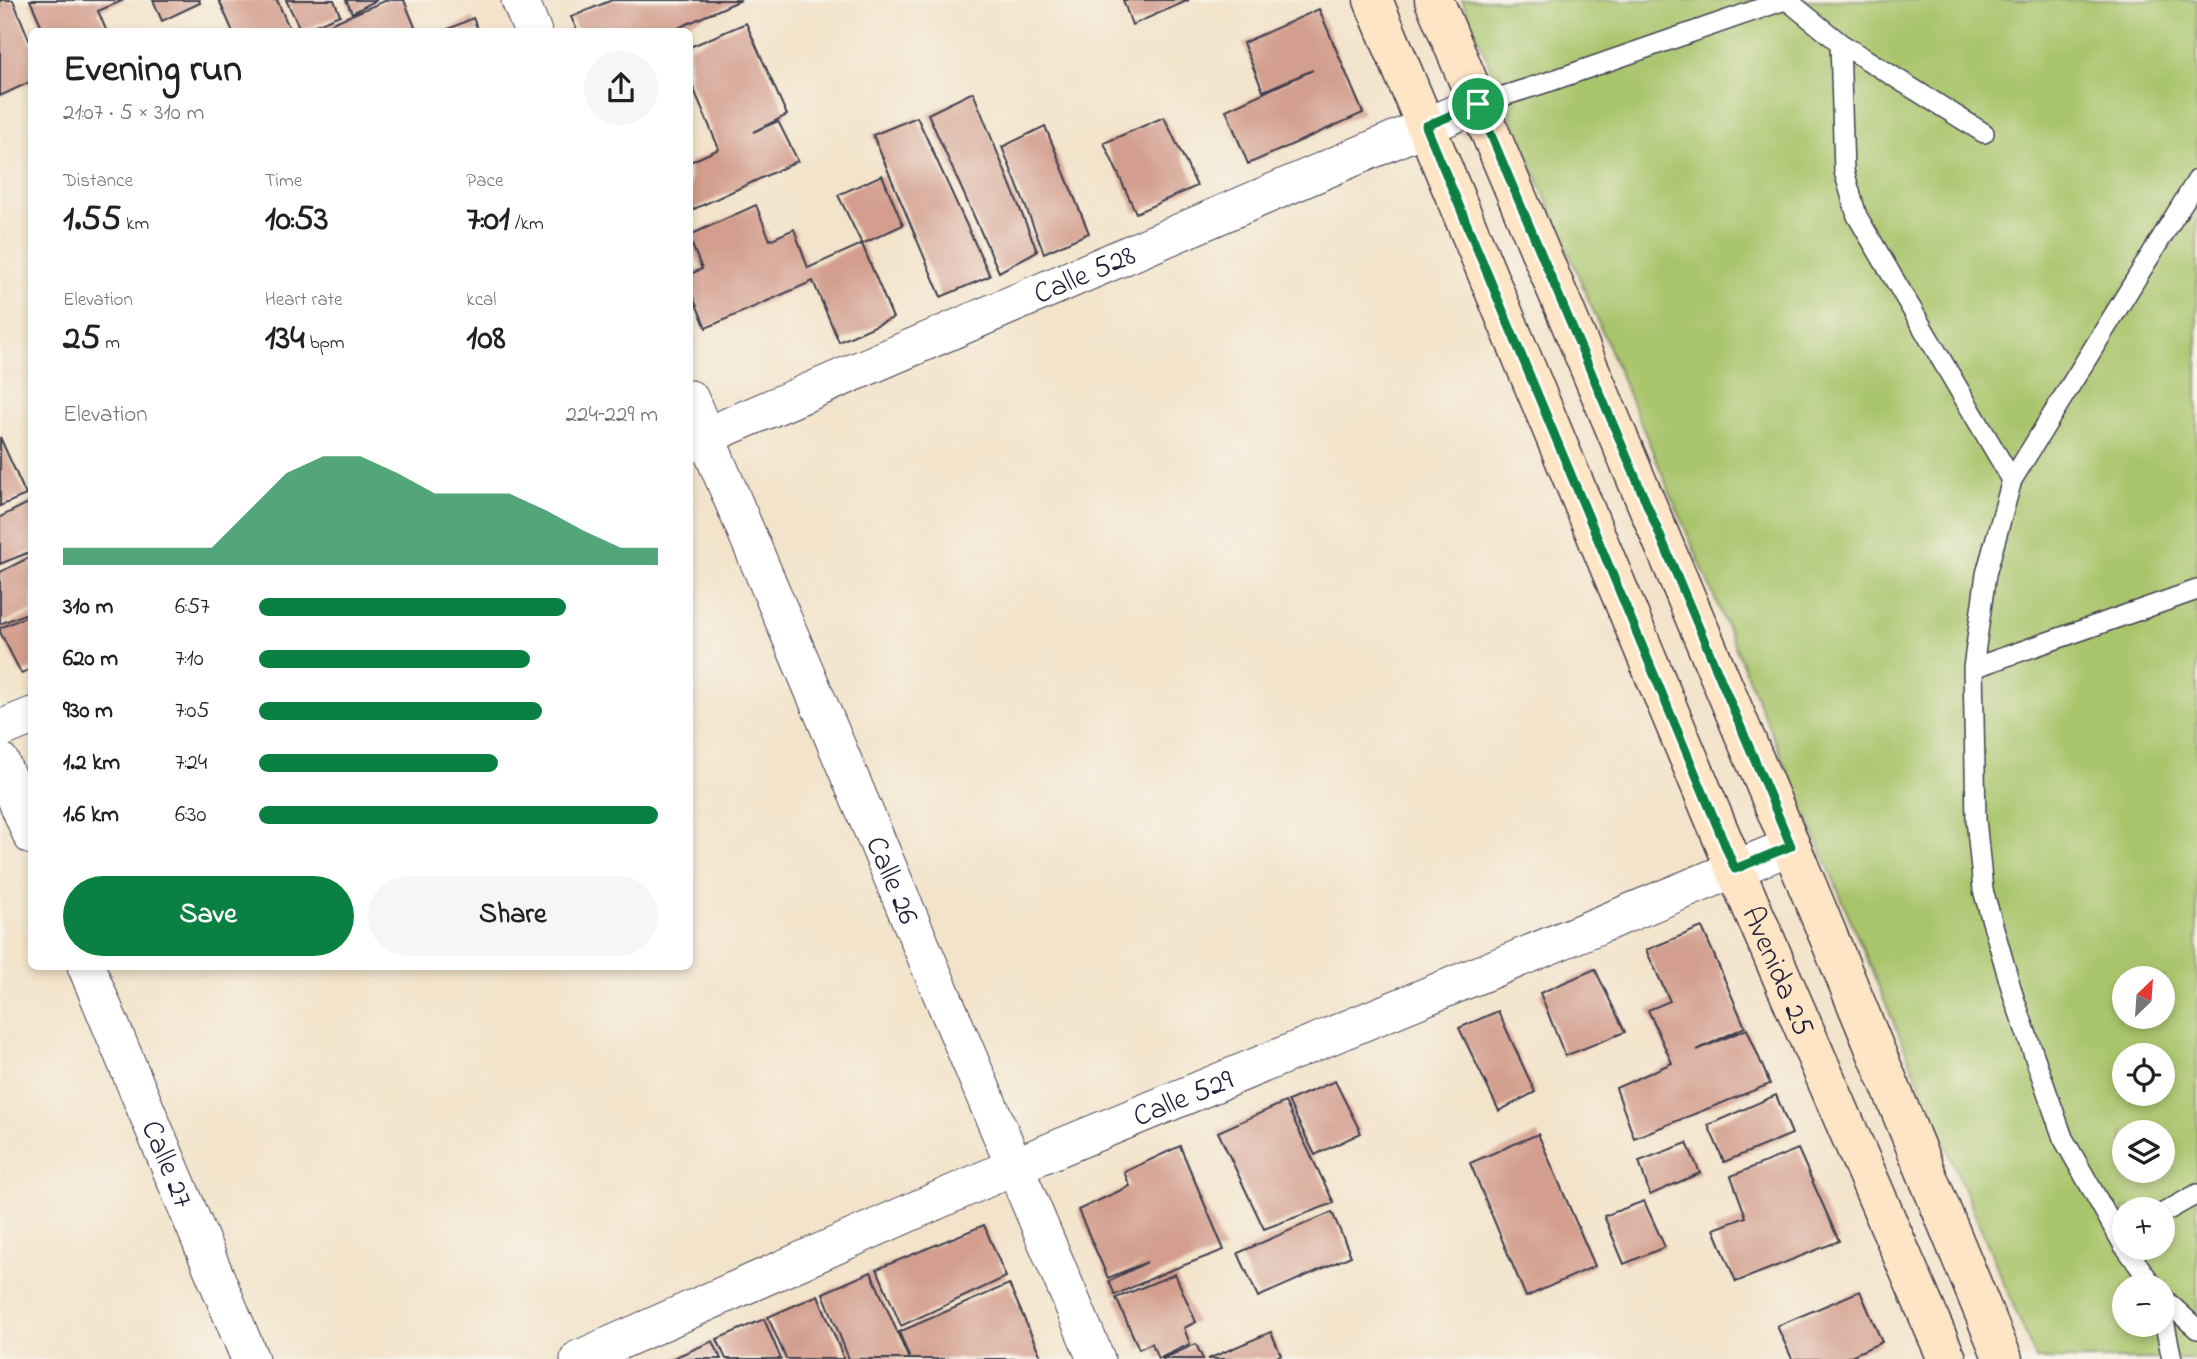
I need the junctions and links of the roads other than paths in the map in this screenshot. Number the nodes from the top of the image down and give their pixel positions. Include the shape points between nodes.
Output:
1 (520, 0) edge
2 (1373, 0) edge
3 (1434, 0) edge
4 (1786, 0) edge
5 (531, 28) edge
6 (1840, 43) junction
7 (1478, 104) junction
8 (1426, 126) junction
9 (1984, 133) dead end
10 (2197, 180) edge
11 (693, 414) edge
12 (698, 440) edge
13 (2012, 480) junction
14 (2197, 590) edge
15 (1973, 668) junction
16 (28, 718) edge
17 (0, 729) edge
18 (0, 761) edge
19 (28, 827) edge
20 (1791, 846) junction
21 (1735, 869) junction
22 (88, 970) edge
23 (1013, 1167) junction
24 (2197, 1194) edge
25 (2175, 1206) edge
26 (2112, 1222) edge
27 (2175, 1309) edge
28 (2197, 1329) edge
29 (2167, 1337) edge
30 (250, 1359) edge
31 (579, 1359) edge
32 (1096, 1359) edge
33 (1947, 1359) edge
34 (2003, 1359) edge
35 (2172, 1359) edge

1 - 5 street
2 - 8 main road, Avenida 25
3 - 7 main road, Avenida 25
4 - 6 lane
4 - 7 lane
6 - 9 lane
6 - 13 lane via 1844,171 1857,216
7 - 8 street, Calle 528
7 - 20 main road, Avenida 25
8 - 12 street, Calle 528
8 - 21 main road, Avenida 25
10 - 13 lane
11 - 12 street, Calle 26
12 - 23 street, Calle 26
13 - 15 lane via 1986,574
14 - 15 lane
15 - 26 lane via 1976,819 1983,890 2014,998 2063,1138
16 - 17 street
18 - 19 street
20 - 21 street, Calle 529
20 - 34 main road, Avenida 25
21 - 23 street, Calle 529
21 - 33 main road, Avenida 25
22 - 30 street, Calle 27
23 - 31 street, Calle 529
23 - 32 street, Calle 26
24 - 25 lane
27 - 28 lane
29 - 35 lane

